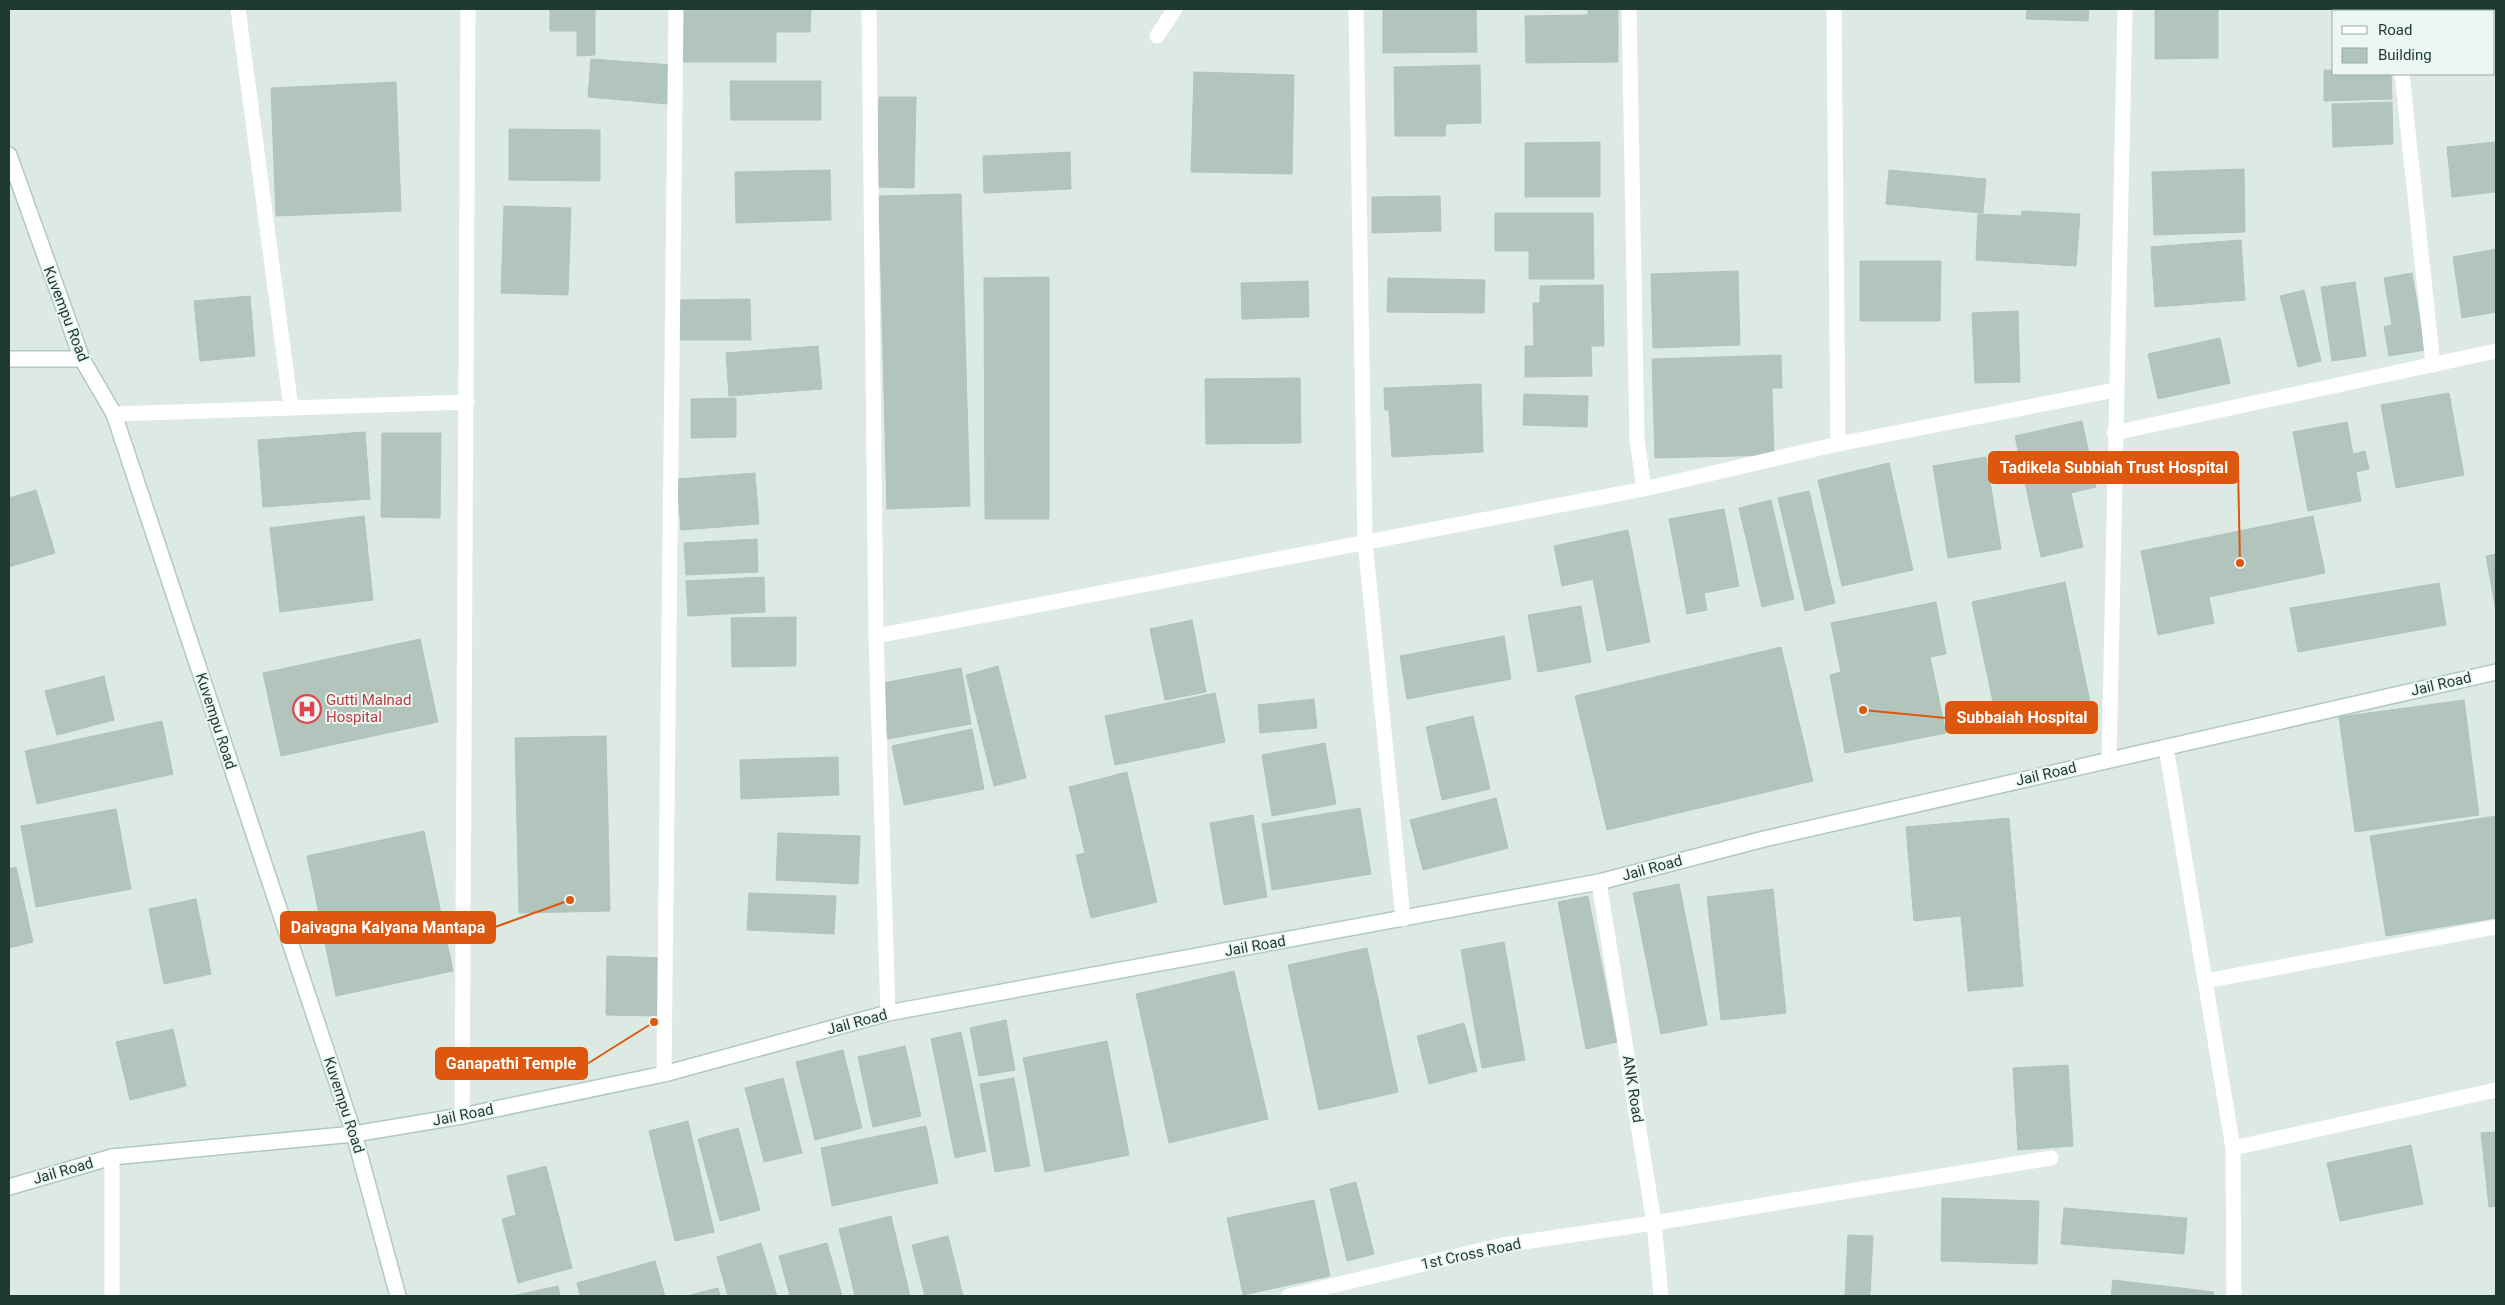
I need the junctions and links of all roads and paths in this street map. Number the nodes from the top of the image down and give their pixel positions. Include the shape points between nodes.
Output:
1 (238, 9) edge
2 (468, 9) edge
3 (676, 9) edge
4 (869, 9) edge
5 (1175, 9) edge
6 (1356, 9) edge
7 (1629, 9) edge
8 (1834, 9) edge
9 (2125, 9) edge
10 (1157, 36) dead end
11 (2402, 75) edge
12 (9, 155) edge
13 (2496, 351) edge
14 (9, 359) edge
15 (82, 359) junction
16 (2433, 365) junction
17 (2115, 390) junction
18 (467, 402) junction
19 (291, 408) junction
20 (114, 414) junction
21 (2114, 433) junction
22 (1838, 444) junction
23 (1644, 489) junction
24 (1365, 541) junction
25 (876, 636) junction
26 (2496, 672) edge
27 (2166, 747) junction
28 (2109, 760) junction
29 (1599, 882) junction
30 (1403, 919) junction
31 (2496, 927) edge
32 (2205, 980) junction
33 (888, 1013) junction
34 (664, 1074) junction
35 (2496, 1090) edge
36 (462, 1116) junction
37 (354, 1134) junction
38 (2233, 1148) junction
39 (112, 1157) junction
40 (2051, 1158) dead end
41 (9, 1187) edge
42 (1654, 1223) junction
43 (112, 1296) edge
44 (398, 1296) edge
45 (1289, 1296) edge
46 (1661, 1296) edge
47 (2234, 1296) edge

1 - 19 street
2 - 18 street
3 - 34 street
4 - 25 street
5 - 10 street
6 - 24 street
7 - 23 street via 1637,440
8 - 22 street
9 - 17 street
11 - 16 street
12 - 15 street, Kuvempu Road
13 - 16 street
14 - 15 street
15 - 20 street, Kuvempu Road
16 - 21 street
17 - 21 street
17 - 22 street
18 - 19 street
18 - 36 street
19 - 20 street
20 - 37 street, Kuvempu Road
21 - 28 street
22 - 23 street
23 - 24 street
24 - 25 street
24 - 30 street
25 - 33 street
26 - 27 street, Jail Road
27 - 28 street, Jail Road
27 - 32 street
28 - 29 street, Jail Road via 1764,839
29 - 30 street, Jail Road
29 - 42 street, ANK Road
30 - 33 street, Jail Road
31 - 32 street
32 - 38 street
33 - 34 street, Jail Road
34 - 36 street, Jail Road
35 - 38 street
36 - 37 street, Jail Road
37 - 39 street, Jail Road
37 - 44 street, Kuvempu Road
38 - 47 street
39 - 41 street, Jail Road
39 - 43 street
40 - 42 street, 1st Cross Road
42 - 45 street, 1st Cross Road via 1503,1245
42 - 46 street, ANK Road

